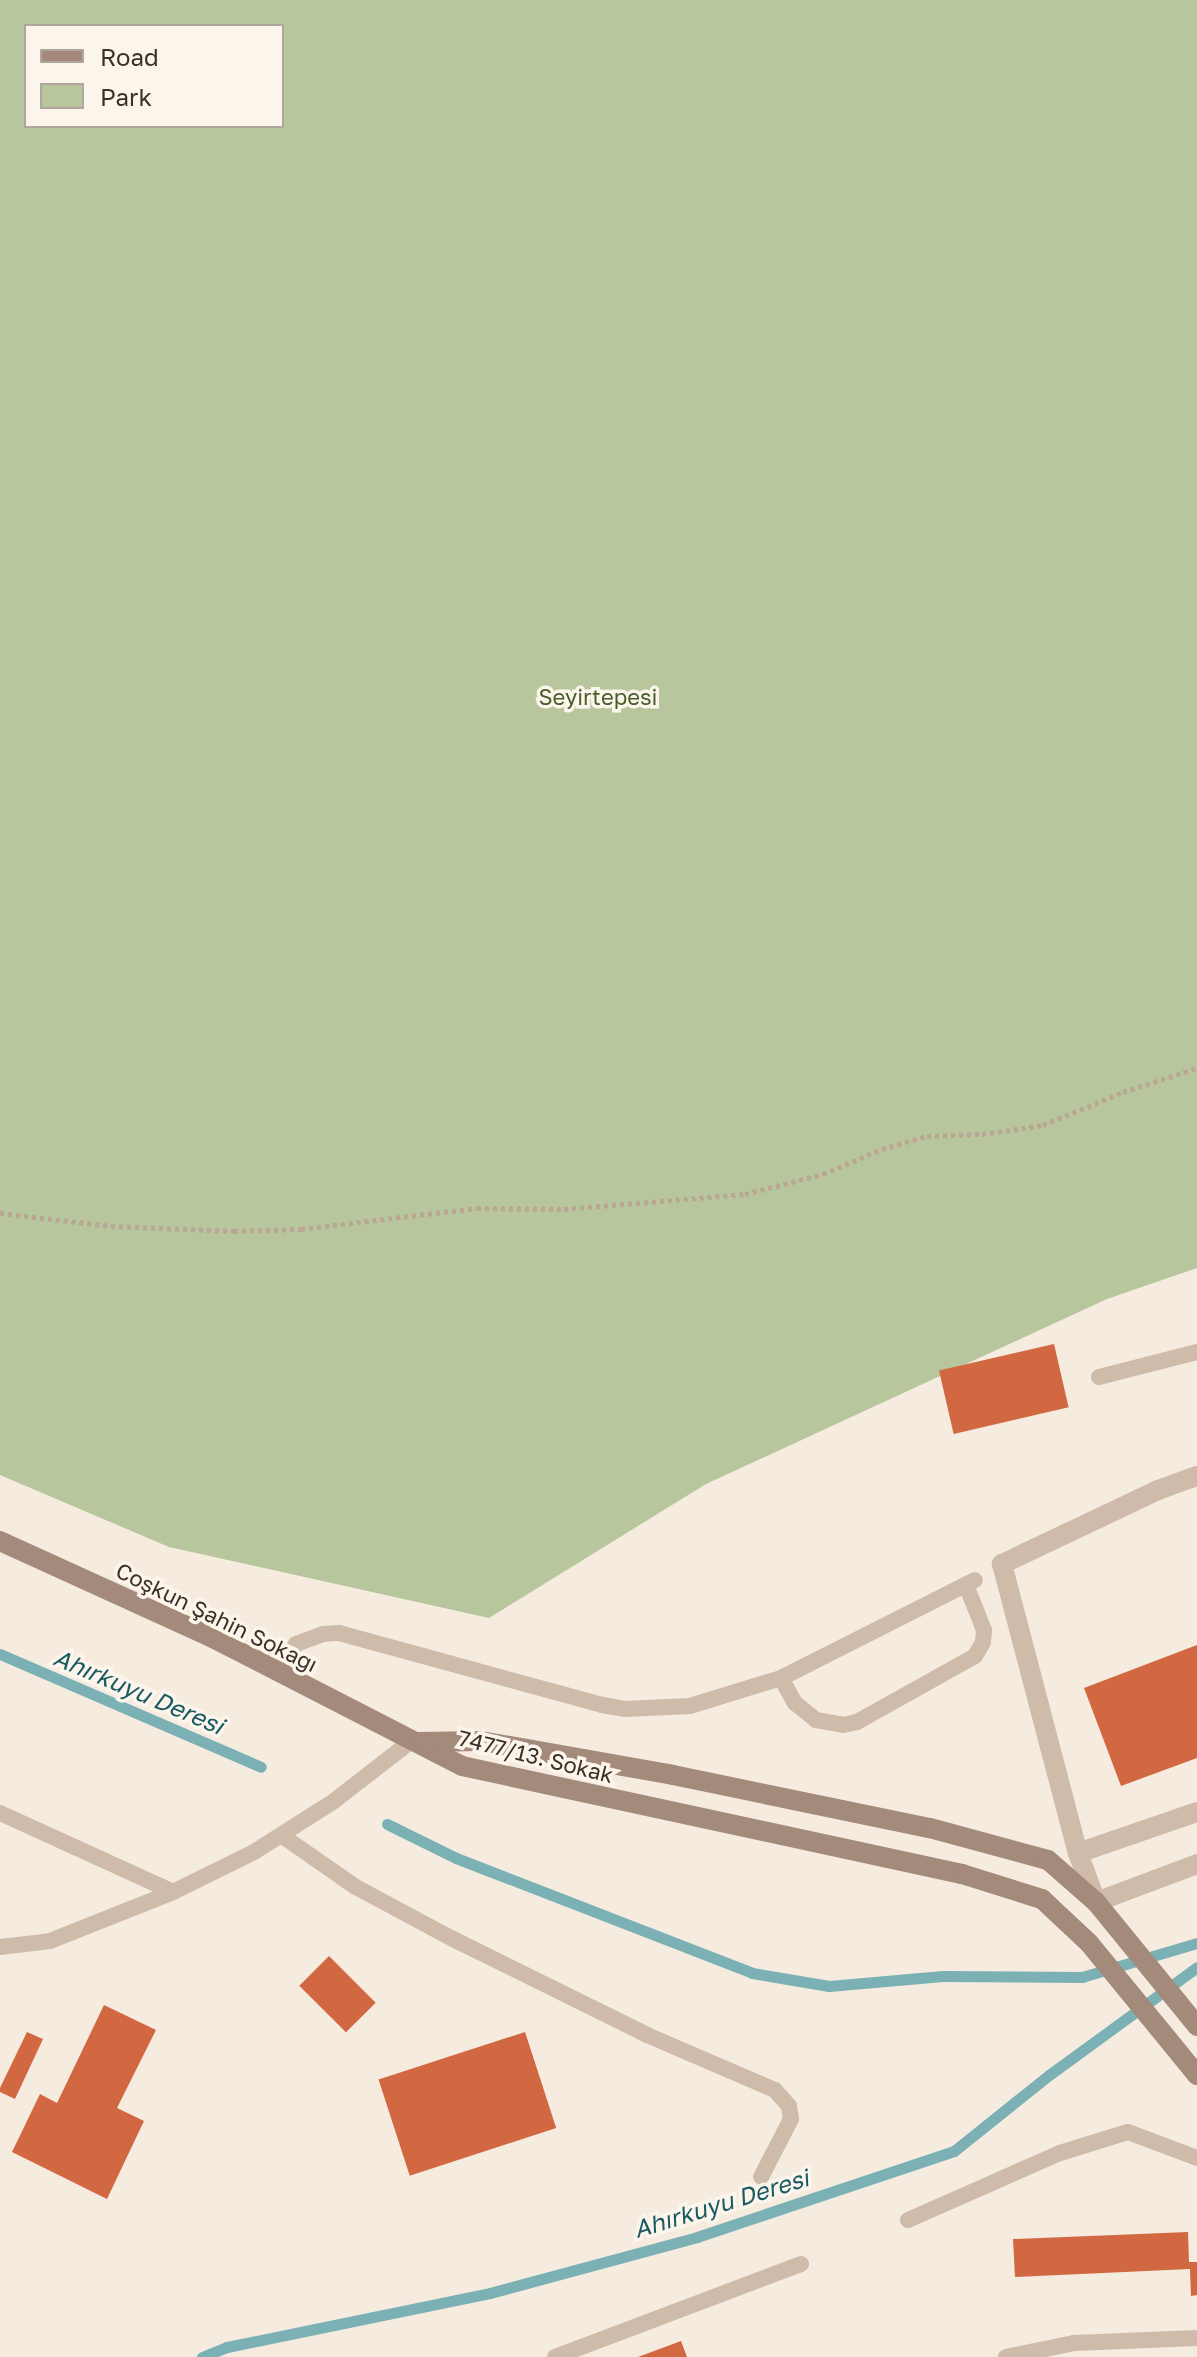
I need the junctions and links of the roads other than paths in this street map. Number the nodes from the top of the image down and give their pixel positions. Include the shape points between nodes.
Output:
1 (1197, 1352) edge
2 (1099, 1377) dead end
3 (1197, 1476) edge
4 (0, 1541) edge
5 (276, 1672) junction
6 (781, 1678) junction
7 (410, 1742) junction
8 (1197, 1812) edge
9 (0, 1813) edge
10 (281, 1835) junction
11 (1078, 1853) junction
12 (1197, 1864) edge
13 (173, 1892) junction
14 (1096, 1902) junction
15 (0, 1947) edge
16 (1197, 2026) edge
17 (1197, 2075) edge
18 (1197, 2158) edge
19 (761, 2177) dead end
20 (908, 2220) dead end
21 (801, 2264) dead end
22 (1197, 2338) edge
23 (555, 2357) edge
24 (1006, 2357) edge

1 - 2 lane
3 - 11 street via 1002,1564
4 - 5 street, Coşkun Şahin Sokağı
5 - 6 lane via 296,1644 339,1633 625,1709 690,1706
5 - 7 street, Coşkun Şahin Sokağı
6 - 6 lane via 795,1703 816,1720 857,1722 975,1656 984,1630 971,1582
7 - 10 lane
7 - 14 street, 7477/13. Sokak via 481,1741 930,1828 1048,1860
7 - 17 street, 7477/13. Sokak via 462,1766 962,1874 1042,1899 1089,1943
8 - 11 street
9 - 13 lane
10 - 13 lane
10 - 19 lane via 354,1886 451,1938 647,2035 775,2090 784,2097 791,2119
11 - 14 street
12 - 14 street
13 - 15 lane via 50,1941
14 - 16 street, 7477/13. Sokak
18 - 20 lane via 1128,2132 1060,2153
21 - 23 lane
22 - 24 lane via 1074,2343

